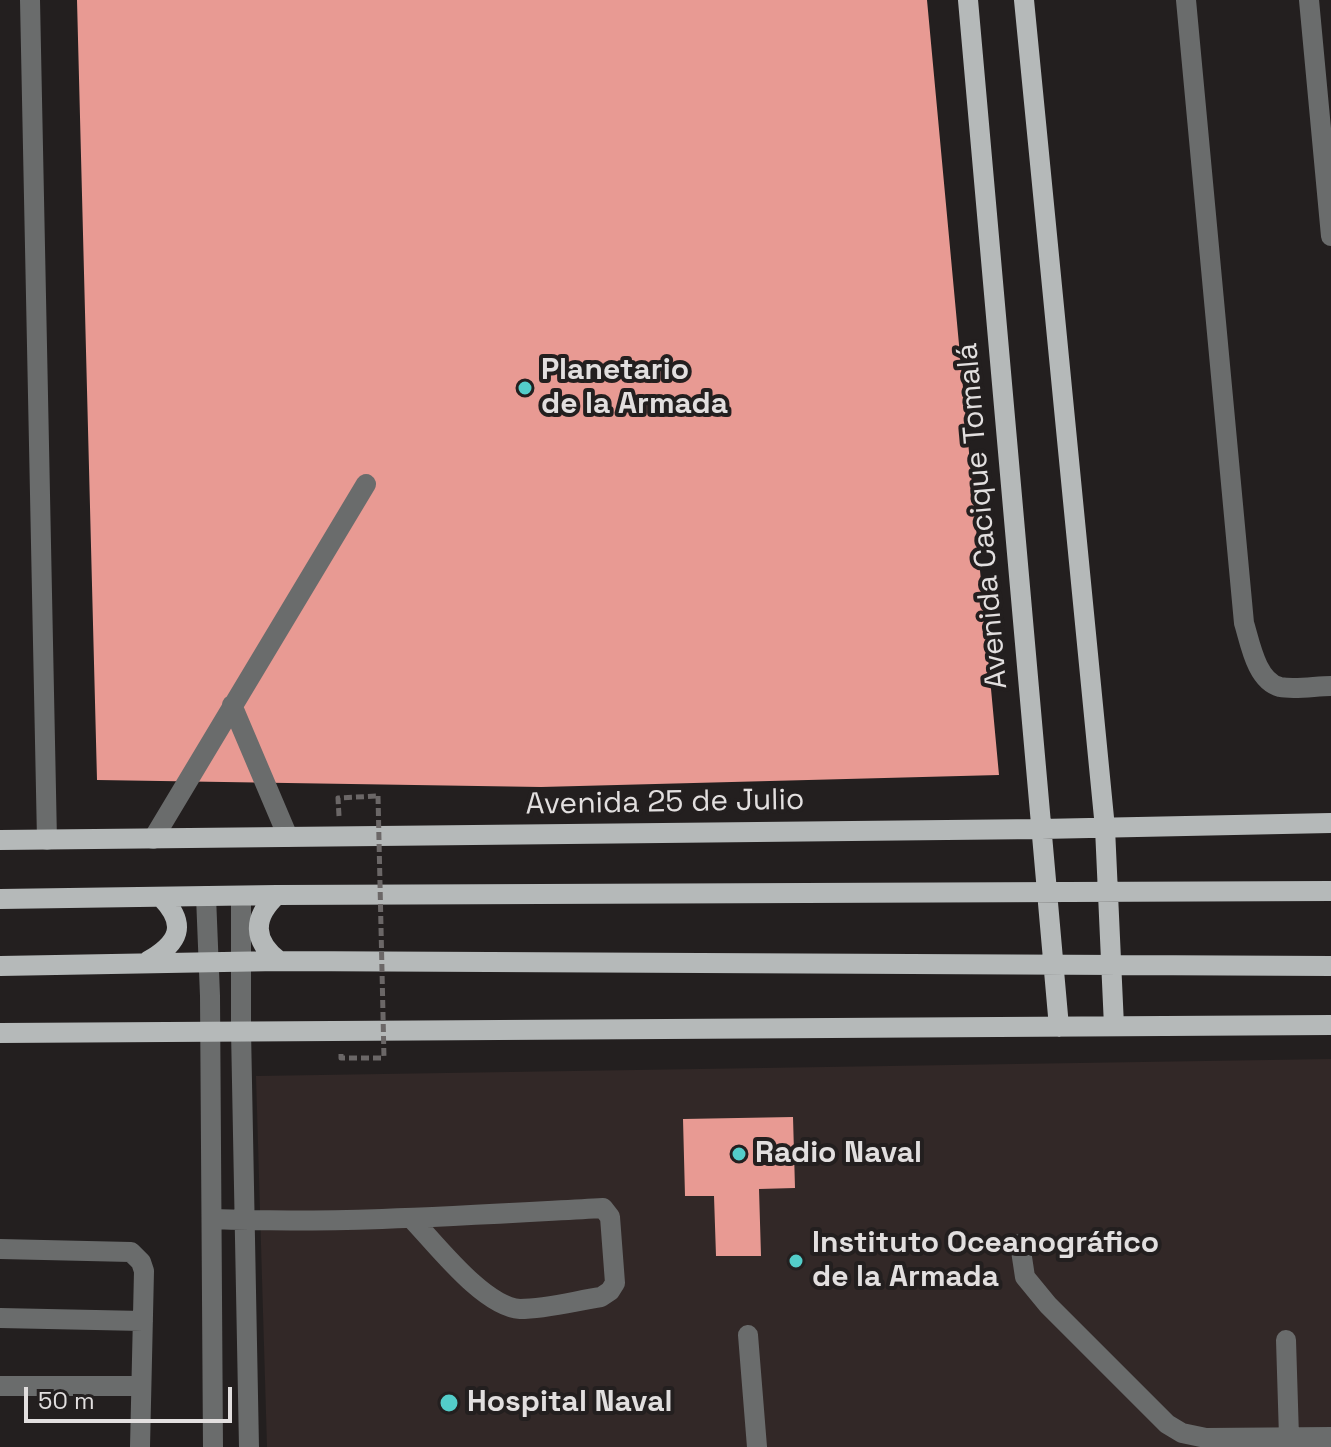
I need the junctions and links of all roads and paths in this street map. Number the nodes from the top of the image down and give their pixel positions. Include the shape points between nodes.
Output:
1 (30, 0) edge
2 (968, 0) edge
3 (1024, 0) edge
4 (1186, 0) edge
5 (1309, 0) edge
6 (1331, 236) edge
7 (366, 484) dead end
8 (1331, 686) edge
9 (232, 705) junction
10 (338, 798) dead end
11 (1331, 823) edge
12 (1105, 828) junction
13 (1041, 829) junction
14 (288, 837) junction
15 (153, 839) junction
16 (0, 840) edge
17 (47, 840) junction
18 (1108, 890) junction
19 (1046, 891) junction
20 (1331, 891) edge
21 (277, 895) junction
22 (206, 896) junction
23 (241, 896) junction
24 (161, 897) junction
25 (0, 899) edge
26 (279, 961) junction
27 (210, 962) junction
28 (241, 962) junction
29 (144, 963) junction
30 (1053, 964) junction
31 (0, 966) edge
32 (1111, 966) junction
33 (1331, 966) edge
34 (1331, 1025) edge
35 (1114, 1026) junction
36 (1059, 1027) junction
37 (211, 1030) junction
38 (241, 1030) junction
39 (0, 1033) edge
40 (341, 1058) dead end
41 (411, 1218) junction
42 (212, 1219) junction
43 (245, 1220) junction
44 (1020, 1244) dead end
45 (0, 1249) edge
46 (0, 1318) edge
47 (143, 1321) junction
48 (748, 1335) dead end
49 (1286, 1340) dead end
50 (0, 1386) edge
51 (141, 1386) junction
52 (1289, 1437) junction
53 (1331, 1437) edge
54 (140, 1447) edge
55 (213, 1447) edge
56 (249, 1447) edge
57 (757, 1447) edge

1 - 17 street
2 - 13 main road, Avenida Cacique Tomalá
3 - 12 main road
4 - 8 street via 1244,623 1266,679 1280,687
5 - 6 street
7 - 9 street
9 - 14 street
9 - 15 street
10 - 40 path, bridge via 378,796 384,1058
11 - 12 main road, Avenida 25 de Julio
12 - 13 main road, Avenida 25 de Julio
12 - 18 main road
13 - 14 main road, Avenida 25 de Julio
13 - 19 main road, Avenida Cacique Tomalá
14 - 15 main road, Avenida 25 de Julio
15 - 17 main road, Avenida 25 de Julio
16 - 17 main road, Avenida 25 de Julio
18 - 19 main road
18 - 20 main road
18 - 32 main road
19 - 21 main road
19 - 30 main road, Avenida Cacique Tomalá
21 - 23 main road
21 - 26 main road via 265,906 259,937
22 - 23 main road
22 - 24 main road
22 - 27 street
23 - 28 street
24 - 25 main road
24 - 29 main road via 176,919 177,934 168,949
26 - 28 main road
26 - 30 main road
27 - 28 main road
27 - 29 main road
27 - 37 street
28 - 38 street
29 - 31 main road
30 - 32 main road
30 - 36 main road, Avenida Cacique Tomalá
32 - 33 main road
32 - 35 main road
34 - 35 main road
35 - 36 main road
36 - 38 main road
37 - 38 main road
37 - 39 main road
37 - 42 street
38 - 43 street
41 - 41 street via 603,1208 610,1217 615,1283 601,1297 508,1307 476,1285
41 - 43 street
42 - 43 street
42 - 55 street
43 - 56 street
44 - 52 street via 1025,1277 1167,1424 1206,1438
45 - 47 street via 131,1252 144,1271
46 - 47 street
47 - 51 street
48 - 57 street
49 - 52 street
50 - 51 street
51 - 54 street
52 - 53 street

